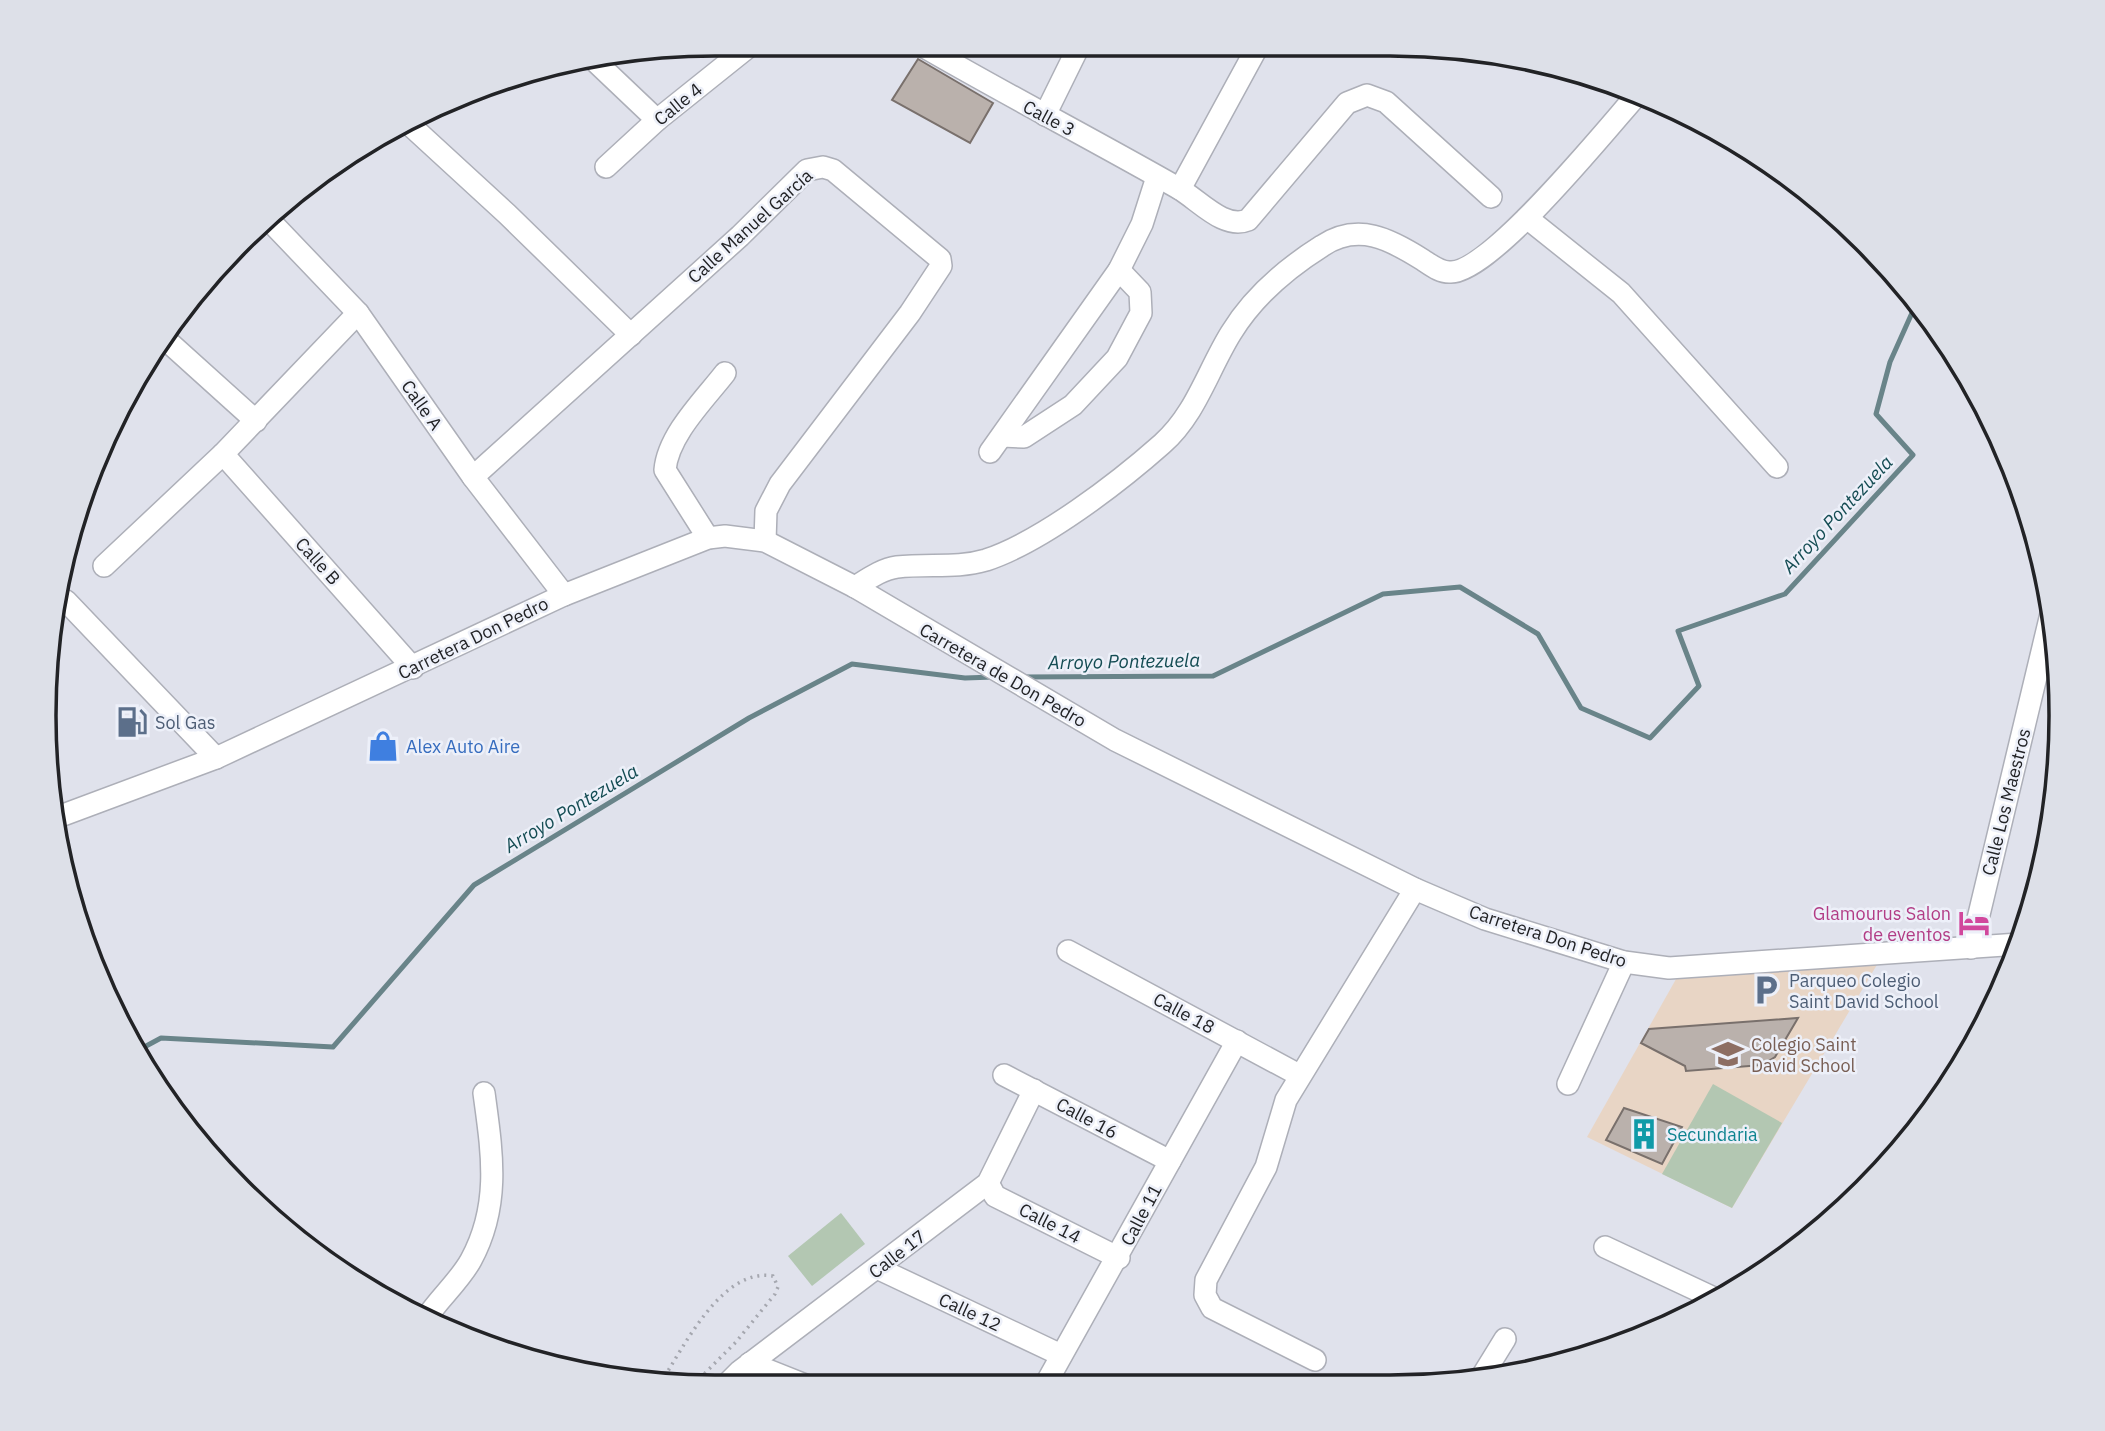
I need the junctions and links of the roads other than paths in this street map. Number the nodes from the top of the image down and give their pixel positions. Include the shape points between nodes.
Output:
1 (737, 56) edge
2 (940, 56) edge
3 (1074, 56) edge
4 (1252, 56) edge
5 (601, 67) edge
6 (1631, 102) edge
7 (1045, 115) junction
8 (657, 120) junction
9 (414, 129) edge
10 (606, 167) dead end
11 (1157, 177) junction
12 (1180, 189) junction
13 (1491, 197) dead end
14 (1527, 218) junction
15 (275, 226) edge
16 (1119, 270) junction
17 (358, 313) junction
18 (631, 335) junction
19 (171, 344) edge
20 (725, 373) dead end
21 (256, 421) junction
22 (223, 454) junction
23 (1777, 467) dead end
24 (473, 477) junction
25 (708, 538) junction
26 (765, 541) junction
27 (104, 566) dead end
28 (855, 587) junction
29 (564, 595) junction
30 (66, 601) dead end
31 (891, 610) joint
32 (2044, 641) edge
33 (413, 668) junction
34 (1115, 740) joint
35 (216, 758) junction
36 (64, 815) edge
37 (1415, 889) junction
38 (2007, 945) edge
39 (1971, 948) junction
40 (1068, 951) dead end
41 (1624, 962) junction
42 (1237, 1041) junction
43 (1004, 1075) dead end
44 (1299, 1075) junction
45 (1568, 1084) dead end
46 (1034, 1090) junction
47 (484, 1093) dead end
48 (1170, 1161) junction
49 (988, 1183) junction
50 (1605, 1247) dead end
51 (1119, 1258) junction
52 (879, 1269) junction
53 (1706, 1294) edge
54 (432, 1311) edge
55 (1505, 1339) dead end
56 (1060, 1355) junction
57 (1315, 1360) dead end
58 (750, 1363) junction
59 (1488, 1367) edge
60 (737, 1375) edge
61 (780, 1375) edge
62 (1050, 1375) edge

1 - 8 street, Calle 4
2 - 7 street, Calle 3
3 - 7 street
4 - 12 street
5 - 8 street
6 - 14 street
7 - 11 street, Calle 3
8 - 10 street, Calle 4
9 - 18 street
11 - 12 street, Calle 3
11 - 16 street via 1142,224
12 - 13 street, Calle 3 via 1228,222 1248,220 1347,103 1367,96 1386,102
14 - 23 street via 1621,293
14 - 28 street via 1468,269 1451,272 1439,270 1393,241 1366,233 1341,235 1271,284 1231,332 1199,397 1164,443 1046,532 988,559 953,568 897,567
15 - 17 street, Calle A
16 - 16 street via 996,444 1024,437 1073,405 1117,358 1141,313 1140,292
17 - 21 street
17 - 24 street, Calle A
18 - 24 street, Calle Manuel García
18 - 26 street, Calle Manuel García via 814,167 833,170 940,259 941,266 910,313 780,484 766,511
19 - 21 street
20 - 25 street via 684,427 664,470
21 - 22 street
22 - 27 street
22 - 33 street, Calle B
24 - 29 street, Calle A
25 - 26 street, Carretera Don Pedro
25 - 29 street, Carretera Don Pedro
26 - 28 street, Carretera Don Pedro
28 - 31 street, Carretera Don Pedro
29 - 33 street, Carretera Don Pedro
30 - 35 street
31 - 34 street, Carretera de Don Pedro
32 - 39 street, Calle Los Maestros
33 - 35 street, Carretera Don Pedro
34 - 37 street, Carretera Don Pedro
35 - 36 street, Carretera Don Pedro
37 - 41 street, Carretera Don Pedro via 1485,919
37 - 44 street
38 - 39 street, Carretera Don Pedro
39 - 41 street, Carretera Don Pedro via 1728,966 1669,968
40 - 42 street, Calle 18
41 - 45 street
42 - 44 street, Calle 18
42 - 48 street, Calle 11
43 - 46 street, Calle 16
44 - 57 street via 1279,1119 1266,1167 1208,1274 1205,1295 1219,1312
46 - 48 street, Calle 16
46 - 49 street, Calle 17
47 - 54 street via 493,1158 490,1217 470,1262
48 - 51 street, Calle 11
49 - 51 street, Calle 14 via 995,1196
49 - 52 street, Calle 17
50 - 53 street
51 - 56 street, Calle 11
52 - 56 street, Calle 12
52 - 58 street, Calle 17
55 - 59 street
56 - 62 street, Calle 11
58 - 60 street, Calle 17
58 - 61 street

